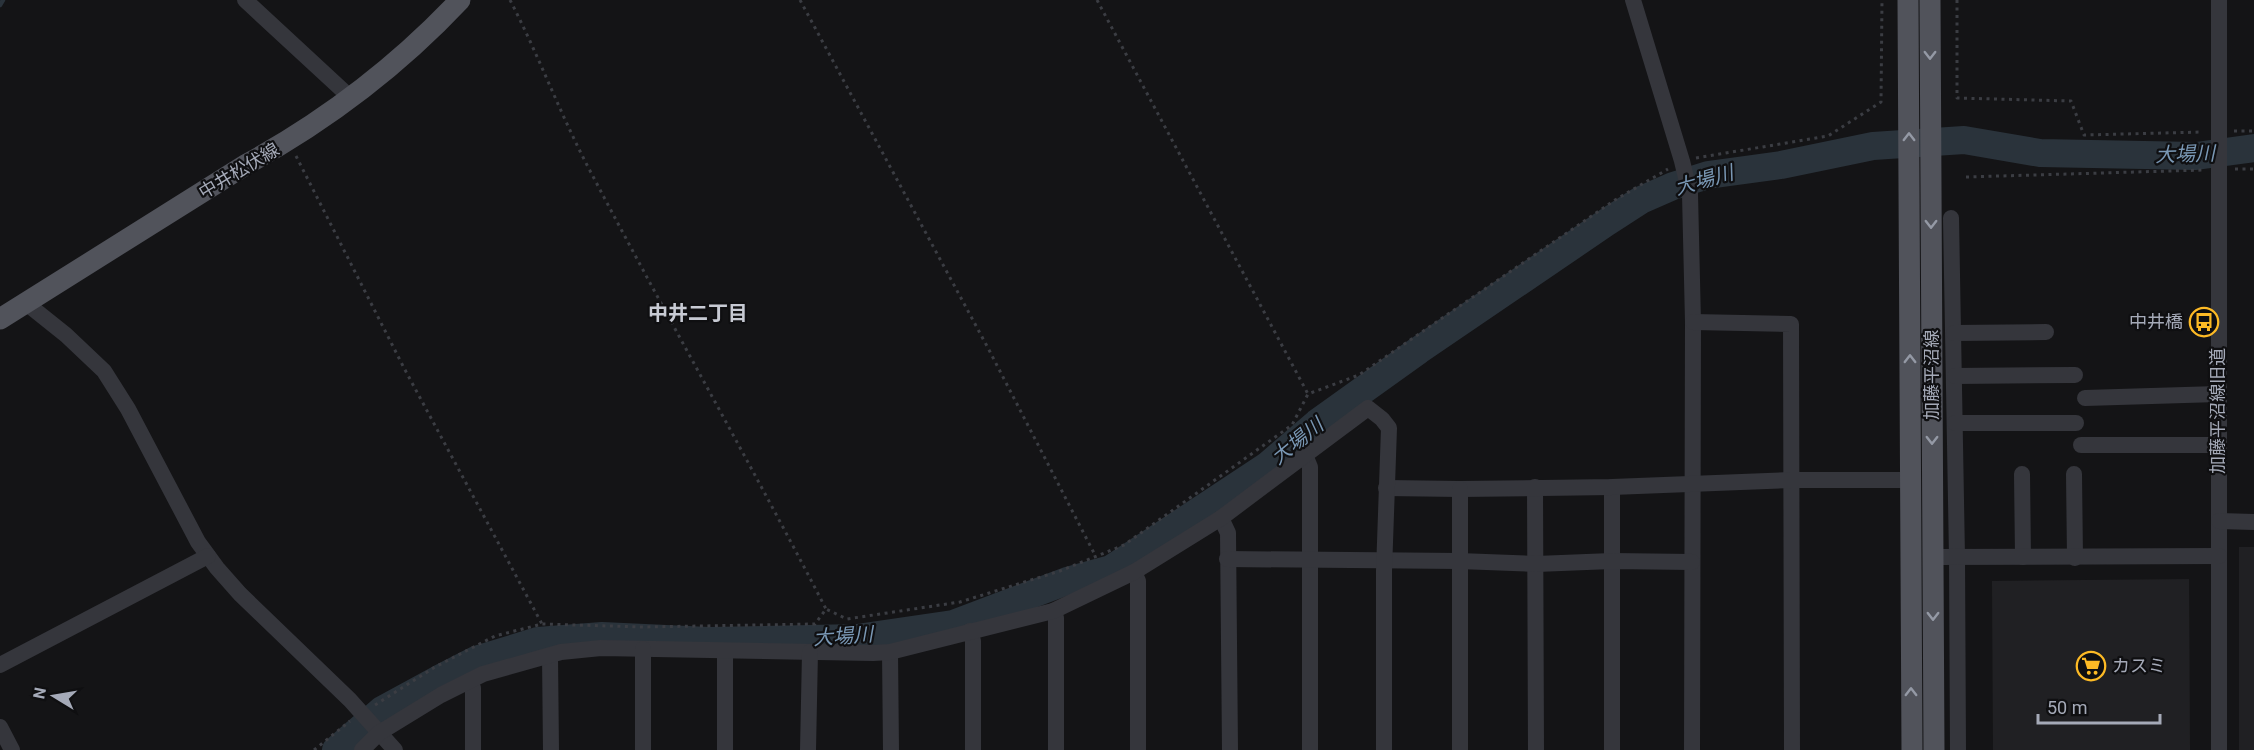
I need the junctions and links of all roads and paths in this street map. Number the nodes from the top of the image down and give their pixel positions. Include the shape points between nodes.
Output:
1 (245, 0) edge
2 (460, 0) edge
3 (510, 0) edge
4 (800, 0) edge
5 (1097, 0) edge
6 (1633, 0) edge
7 (1882, 0) edge
8 (1908, 0) edge
9 (1930, 0) edge
10 (1957, 0) edge
11 (2218, 0) edge
12 (351, 98) junction
13 (2254, 131) edge
14 (2217, 135) junction
15 (289, 141) junction
16 (1682, 160) junction
17 (2218, 167) junction
18 (2254, 169) edge
19 (1966, 177) dead end
20 (1952, 219) dead end
21 (26, 303) junction
22 (0, 319) edge
23 (1693, 322) junction
24 (2046, 332) dead end
25 (1954, 333) junction
26 (2075, 375) dead end
27 (1954, 376) junction
28 (1308, 394) junction
29 (2218, 394) junction
30 (2085, 398) dead end
31 (1955, 423) junction
32 (2076, 423) dead end
33 (2081, 445) dead end
34 (2218, 445) junction
35 (1305, 455) junction
36 (2022, 474) dead end
37 (2073, 474) dead end
38 (1791, 480) junction
39 (1910, 480) junction
40 (1691, 485) junction
41 (1535, 487) junction
42 (1612, 487) junction
43 (1386, 488) junction
44 (1460, 489) junction
45 (1221, 518) junction
46 (2219, 521) junction
47 (2254, 522) edge
48 (208, 555) junction
49 (1096, 555) junction
50 (2219, 556) junction
51 (1933, 557) junction
52 (1957, 557) junction
53 (2023, 557) junction
54 (2075, 558) junction
55 (1227, 559) junction
56 (1310, 560) junction
57 (1384, 560) junction
58 (1459, 561) junction
59 (1612, 561) junction
60 (1692, 562) junction
61 (1536, 564) junction
62 (1134, 572) junction
63 (826, 609) junction
64 (1053, 611) junction
65 (542, 624) junction
66 (970, 631) junction
67 (643, 649) junction
68 (725, 651) junction
69 (810, 652) junction
70 (890, 652) junction
71 (550, 656) junction
72 (0, 665) edge
73 (470, 681) junction
74 (369, 722) junction
75 (0, 727) edge
76 (12, 750) edge
77 (314, 750) edge
78 (362, 750) edge
79 (395, 750) edge
80 (472, 750) edge
81 (551, 750) edge
82 (643, 750) edge
83 (725, 750) edge
84 (808, 750) edge
85 (891, 750) edge
86 (973, 750) edge
87 (1056, 750) edge
88 (1138, 750) edge
89 (1230, 750) edge
90 (1310, 750) edge
91 (1384, 750) edge
92 (1460, 750) edge
93 (1536, 750) edge
94 (1612, 750) edge
95 (1692, 750) edge
96 (1792, 750) edge
97 (1912, 750) edge
98 (1934, 750) edge
99 (1958, 750) edge
100 (2219, 750) edge

1 - 12 street
2 - 12 main road, 中井松伏線
3 - 63 path via 586,162
4 - 49 path
5 - 28 path
6 - 16 street
7 - 16 path via 1881,102 1828,136
39 -> 8 main road, 加藤平沼線
9 -> 51 main road, 加藤平沼線
10 - 14 path via 1957,98 2071,101 2084,135
11 - 14 street, 加藤平沼線旧道
12 - 15 main road, 中井松伏線
13 - 14 path
14 - 17 street, 加藤平沼線旧道
15 - 21 main road, 中井松伏線
15 - 65 path via 409,378
16 - 23 street via 1690,194
16 - 28 path via 1615,200 1359,375
17 - 18 path
17 - 19 path
17 - 29 street, 加藤平沼線旧道
20 - 25 street
21 - 22 main road, 中井松伏線
21 - 48 street via 104,371
23 - 38 street via 1791,324
23 - 40 street
24 - 25 street
25 - 27 street
26 - 27 street
27 - 31 street
28 - 49 path via 1292,425 1124,544
29 - 30 street
29 - 34 street, 加藤平沼線旧道
31 - 32 street
31 - 52 street
33 - 34 street
34 - 46 street, 加藤平沼線旧道
35 - 43 street via 1368,408 1389,428
35 - 45 street
35 - 56 street via 1310,467
36 - 53 street
37 - 54 street
38 - 39 street
38 - 40 street
38 - 96 street
97 -> 39 main road, 加藤平沼線
40 - 42 street
40 - 60 street
41 - 42 street
41 - 44 street
41 - 61 street
42 - 59 street
43 - 44 street
43 - 57 street
44 - 58 street
45 - 55 street via 1227,533
45 - 62 street
46 - 47 street
46 - 50 street, 加藤平沼線旧道
48 - 72 street
48 - 74 street via 240,594
49 - 63 path via 1060,571 960,602 847,620
50 - 54 street
50 - 100 street, 加藤平沼線旧道
51 - 52 street
51 -> 98 main road, 加藤平沼線
52 - 53 street
52 - 99 street
53 - 54 street
55 - 56 street
55 - 89 street
56 - 57 street
56 - 90 street
57 - 58 street
57 - 91 street
58 - 61 street
58 - 92 street
59 - 60 street
59 - 61 street
59 - 94 street
60 - 95 street
61 - 93 street
62 - 64 street
62 - 88 street via 1138,581
63 - 65 path via 815,624 643,627
64 - 66 street
64 - 87 street
65 - 74 path via 495,636 435,666 379,704
66 - 70 street
66 - 86 street
67 - 68 street
67 - 71 street via 601,648
67 - 82 street
68 - 69 street
68 - 83 street
69 - 70 street
69 - 84 street
70 - 85 street
71 - 73 street
71 - 81 street
73 - 74 street
73 - 80 street
74 - 77 path
74 - 78 street
74 - 79 street
75 - 76 street

